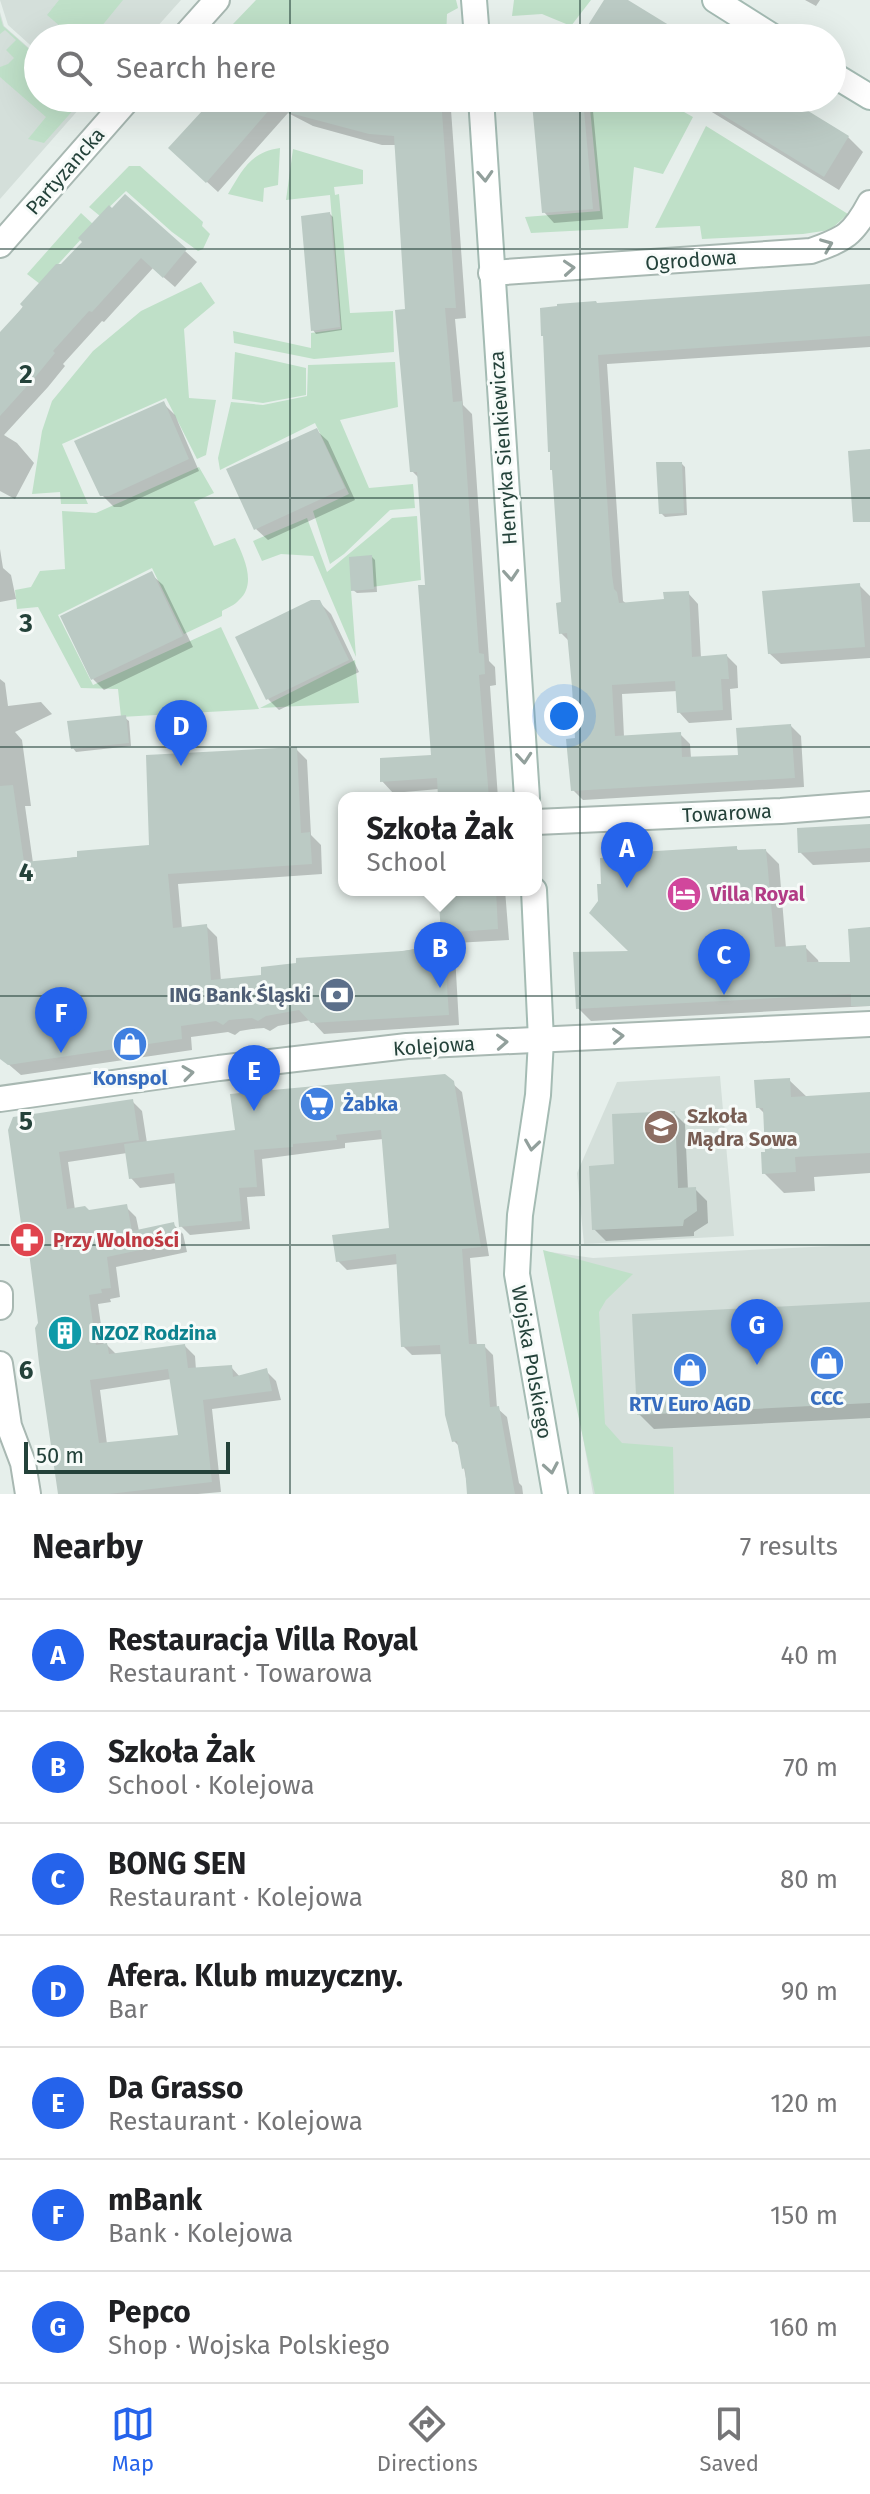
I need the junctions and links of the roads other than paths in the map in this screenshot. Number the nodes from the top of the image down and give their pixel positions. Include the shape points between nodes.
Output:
1 (217, 0) edge
2 (474, 0) edge
3 (715, 0) edge
4 (196, 24) edge
5 (476, 24) edge
6 (753, 24) edge
7 (846, 82) edge
8 (870, 97) edge
9 (117, 112) edge
10 (482, 112) edge
11 (870, 203) edge
12 (0, 245) edge
13 (491, 273) junction
14 (527, 792) edge
15 (870, 804) edge
16 (542, 822) edge
17 (534, 896) edge
18 (870, 1024) edge
19 (541, 1040) junction
20 (0, 1099) edge
21 (0, 1294) edge
22 (0, 1307) edge
23 (0, 1364) edge
24 (28, 1494) edge
25 (555, 1494) edge

1 - 4 street
2 - 5 street
3 - 6 street
7 - 8 street
9 - 12 street, Partyzancka
10 -> 13 street, Henryka Sienkiewicza
13 -> 11 street, Ogrodowa via 811,251 856,228
13 -> 14 street, Henryka Sienkiewicza
15 - 16 street, Towarowa
17 - 19 street
19 -> 18 street, Kolejowa
20 -> 19 street, Kolejowa via 407,1046
19 -> 25 street, Wojska Polskiego via 517,1274
21 - 22 street
23 - 24 street via 9,1426

